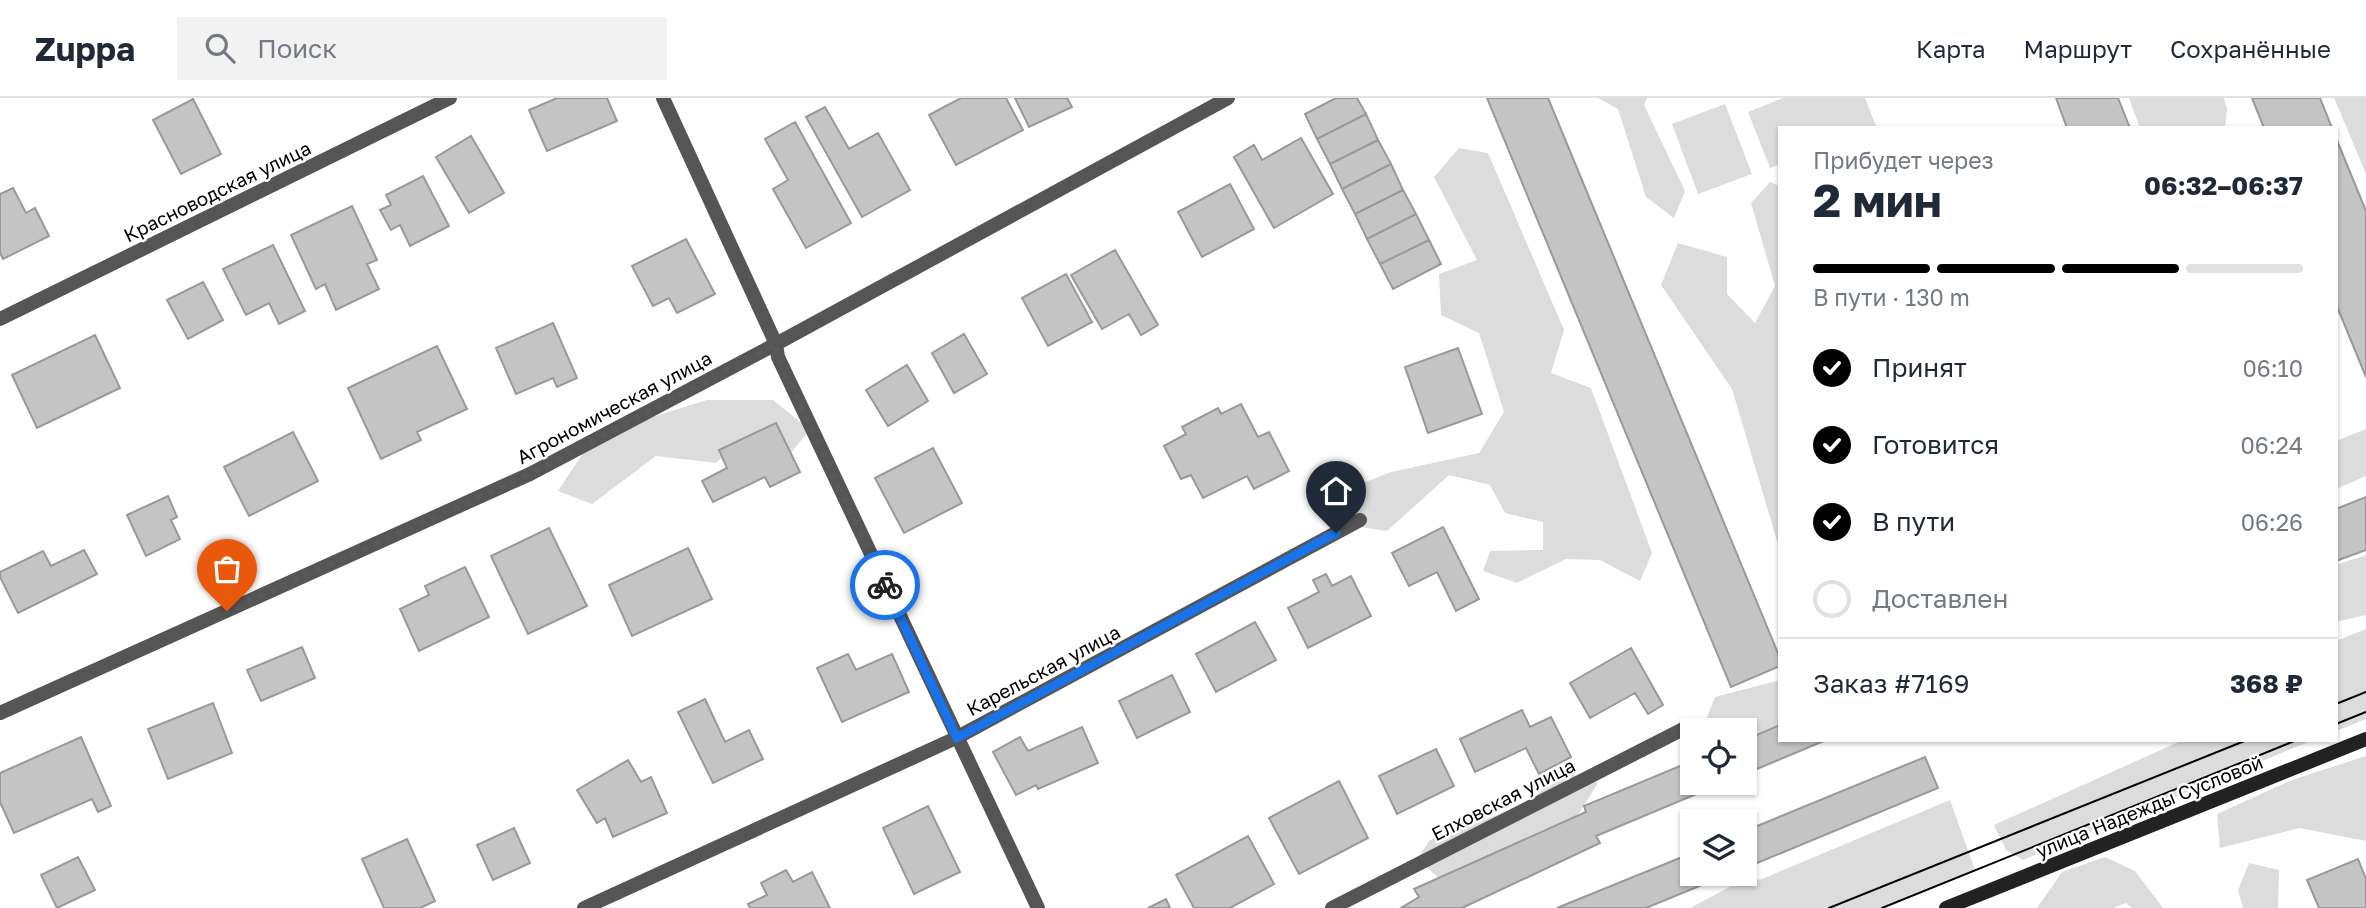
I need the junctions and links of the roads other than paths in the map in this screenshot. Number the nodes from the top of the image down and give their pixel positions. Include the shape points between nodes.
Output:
1 (450, 98) edge
2 (663, 98) edge
3 (1228, 98) edge
4 (0, 319) edge
5 (776, 344) junction
6 (1360, 520) dead end
7 (0, 713) edge
8 (1680, 731) edge
9 (957, 738) junction
10 (2366, 739) edge
11 (584, 908) edge
12 (1038, 908) edge
13 (1332, 908) edge
14 (1945, 908) edge

1 - 4 street, Красноводская улица
2 - 5 street
3 - 5 street, Агрономическая улица
5 - 7 street, Агрономическая улица via 530,474
5 - 9 street via 778,357
6 - 9 street, Карельская улица
8 - 13 street, Елховская улица
9 - 11 street, Карельская улица
9 - 12 street
10 - 14 main road, улица Надежды Сусловой

